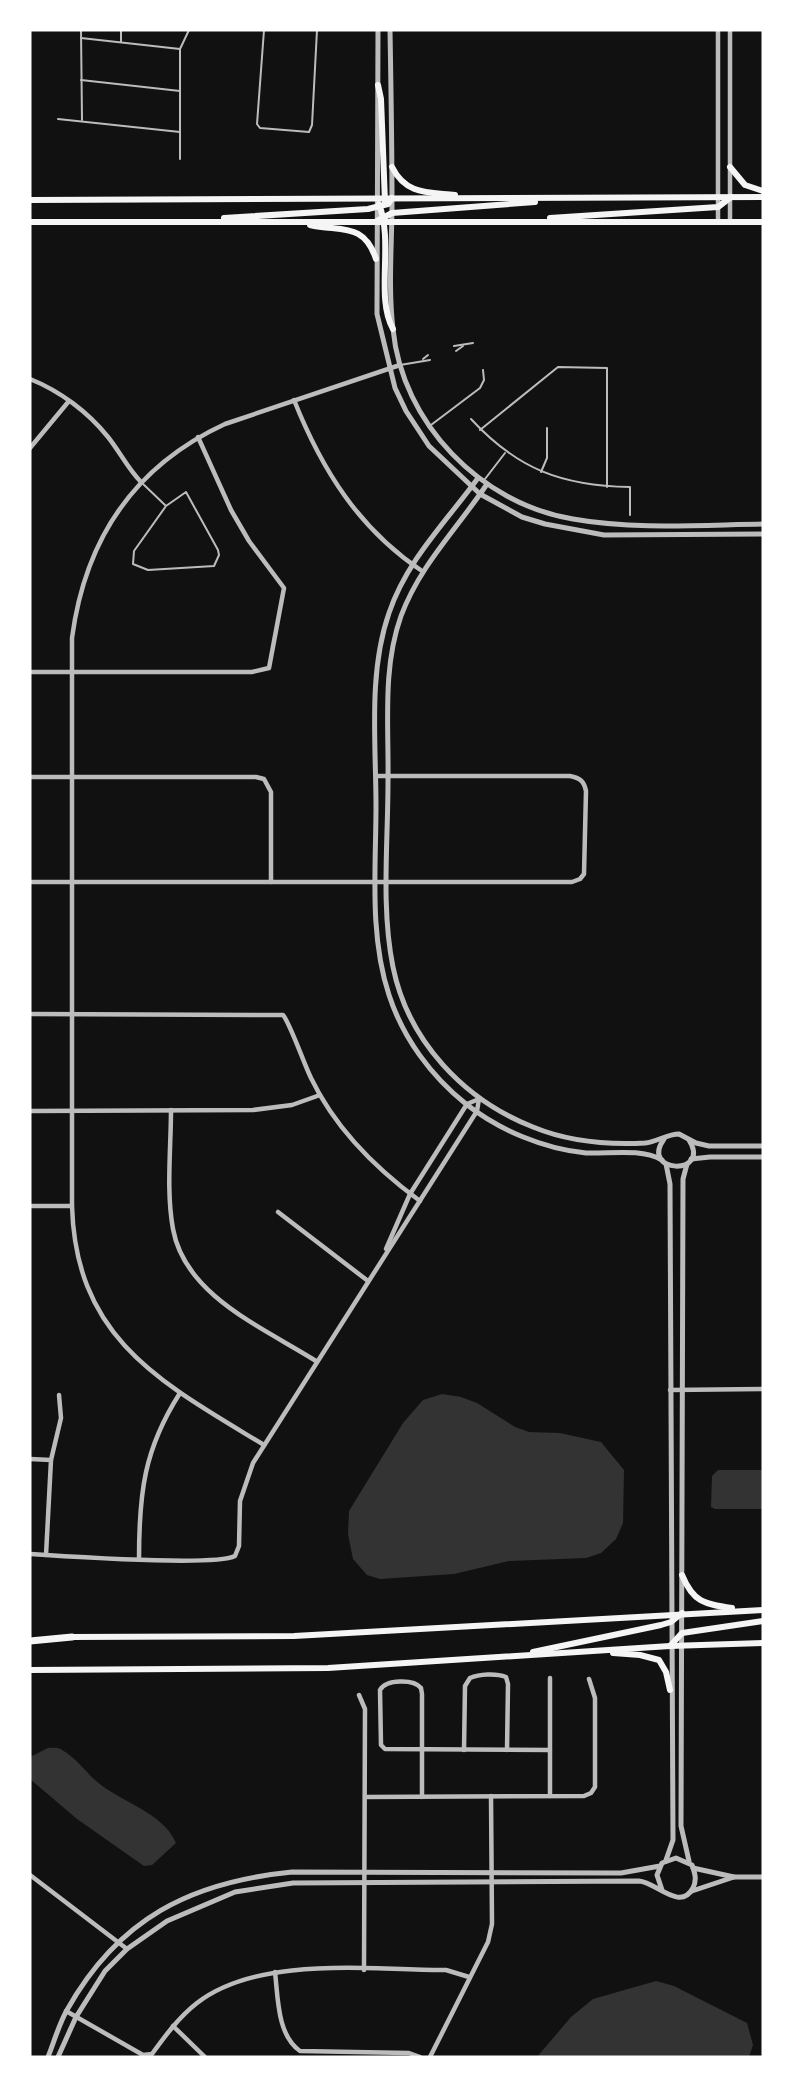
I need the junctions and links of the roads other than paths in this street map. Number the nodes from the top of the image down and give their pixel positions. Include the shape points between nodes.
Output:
1 (81, 30) edge
2 (121, 30) edge
3 (189, 30) edge
4 (264, 30) edge
5 (317, 30) edge
6 (378, 30) edge
7 (390, 30) edge
8 (718, 30) edge
9 (730, 30) edge
10 (81, 39) junction
11 (120, 42) junction
12 (180, 49) junction
13 (81, 80) junction
14 (378, 85) joint
15 (180, 91) junction
16 (58, 119) dead end
17 (82, 120) junction
18 (180, 132) junction
19 (180, 159) dead end
20 (392, 167) junction
21 (730, 167) junction
22 (763, 191) edge
23 (392, 198) junction
24 (479, 198) junction
25 (557, 198) junction
26 (718, 198) junction
27 (730, 198) junction
28 (763, 198) edge
29 (30, 200) edge
30 (381, 203) junction
31 (718, 207) junction
32 (388, 218) junction
33 (166, 221) junction
34 (30, 222) edge
35 (297, 222) junction
36 (376, 222) junction
37 (517, 222) junction
38 (718, 222) junction
39 (730, 222) junction
40 (763, 222) edge
41 (376, 259) junction
42 (393, 329) joint
43 (473, 343) dead end
44 (454, 346) dead end
45 (463, 346) junction
46 (456, 351) dead end
47 (428, 355) dead end
48 (423, 359) junction
49 (430, 360) dead end
50 (400, 365) junction
51 (389, 369) junction
52 (483, 370) dead end
53 (30, 379) edge
54 (294, 400) junction
55 (69, 401) junction
56 (471, 419) dead end
57 (430, 426) junction
58 (547, 428) dead end
59 (480, 430) junction
60 (198, 437) junction
61 (30, 448) edge
62 (506, 452) junction
63 (541, 472) junction
64 (483, 481) junction
65 (141, 482) junction
66 (607, 486) junction
67 (471, 488) junction
68 (480, 494) junction
69 (166, 506) junction
70 (630, 515) dead end
71 (763, 524) edge
72 (763, 534) edge
73 (411, 564) junction
74 (422, 572) junction
75 (30, 672) edge
76 (70, 673) junction
77 (376, 776) junction
78 (388, 776) junction
79 (30, 777) edge
80 (71, 777) junction
81 (30, 882) edge
82 (71, 882) junction
83 (271, 882) junction
84 (377, 882) junction
85 (388, 882) junction
86 (30, 1014) edge
87 (72, 1014) junction
88 (320, 1095) junction
89 (479, 1098) junction
90 (467, 1104) junction
91 (171, 1110) junction
92 (30, 1111) edge
93 (72, 1111) junction
94 (477, 1112) junction
95 (665, 1138) junction
96 (688, 1139) junction
97 (763, 1146) edge
98 (763, 1157) edge
99 (664, 1162) junction
100 (689, 1162) junction
101 (410, 1194) junction
102 (420, 1201) junction
103 (30, 1206) edge
104 (72, 1206) junction
105 (278, 1212) dead end
106 (385, 1252) junction
107 (368, 1281) junction
108 (316, 1361) junction
109 (681, 1389) junction
110 (763, 1389) edge
111 (670, 1390) junction
112 (180, 1393) junction
113 (59, 1395) dead end
114 (264, 1445) junction
115 (30, 1459) edge
116 (51, 1460) junction
117 (30, 1554) edge
118 (46, 1555) junction
119 (139, 1559) junction
120 (682, 1575) junction
121 (751, 1610) junction
122 (763, 1610) edge
123 (671, 1613) junction
124 (682, 1613) junction
125 (763, 1621) edge
126 (671, 1623) junction
127 (682, 1633) junction
128 (72, 1637) joint
129 (30, 1639) edge
130 (763, 1644) edge
131 (670, 1646) junction
132 (683, 1646) junction
133 (592, 1651) junction
134 (508, 1657) junction
135 (30, 1670) edge
136 (550, 1678) dead end
137 (589, 1679) dead end
138 (670, 1690) junction
139 (358, 1695) dead end
140 (422, 1750) junction
141 (464, 1750) junction
142 (507, 1750) junction
143 (550, 1750) junction
144 (492, 1796) junction
145 (550, 1796) junction
146 (365, 1797) junction
147 (422, 1797) junction
148 (666, 1860) junction
149 (691, 1865) junction
150 (660, 1866) junction
151 (365, 1872) junction
152 (494, 1872) junction
153 (30, 1875) edge
154 (734, 1877) junction
155 (763, 1877) edge
156 (494, 1883) junction
157 (365, 1884) junction
158 (662, 1890) junction
159 (690, 1892) junction
160 (117, 1941) junction
161 (127, 1949) junction
162 (364, 1970) junction
163 (275, 1972) junction
164 (469, 1977) junction
165 (66, 2012) junction
166 (76, 2017) junction
167 (173, 2026) junction
168 (48, 2057) edge
169 (58, 2057) edge
170 (206, 2057) edge
171 (420, 2057) edge
172 (430, 2057) edge

1 - 10 lane
2 - 11 lane
3 - 12 lane
4 - 5 lane via 257,124 260,128 309,132
6 - 14 street
7 - 20 street
8 - 26 street
9 - 21 street
10 - 11 lane
10 - 13 lane
11 - 12 lane
12 - 15 lane
13 - 15 lane
13 - 17 lane
14 - 30 main road
15 - 18 lane
16 - 17 lane
17 - 18 lane
18 - 19 lane
20 - 23 street
20 - 24 main road via 409,187
21 - 22 main road via 738,180
21 - 27 street
23 - 24 main road
23 - 30 main road
23 - 32 street
24 - 25 main road
25 - 26 main road
25 - 32 main road
26 - 27 main road
26 - 31 street
27 - 28 main road
27 - 31 main road
27 - 39 street
29 - 30 main road
30 - 32 main road
30 - 33 main road
30 - 36 street
31 - 37 main road via 594,213
31 - 38 street
32 - 36 main road
32 - 37 main road
32 - 42 main road via 387,306
33 - 34 main road
33 - 35 main road
35 - 36 main road
35 - 41 main road via 355,232 365,237
36 - 41 street
37 - 38 main road
38 - 39 main road
39 - 40 main road
41 - 51 street via 377,314
42 - 50 street
43 - 45 lane
44 - 45 lane
45 - 46 lane
47 - 48 lane
48 - 49 lane
48 - 50 lane
50 - 51 street
50 - 57 street
51 - 54 street
51 - 67 street via 418,430
52 - 57 lane via 480,388
53 - 55 street
54 - 60 street
54 - 73 street via 321,462 344,497 369,528
55 - 61 street
55 - 65 street via 96,423
56 - 59 lane
57 - 64 street
58 - 63 lane via 547,458
59 - 62 lane
59 - 66 lane via 558,367 607,368
60 - 65 street
60 - 76 street via 231,510 284,588 269,668 252,672
62 - 63 lane
62 - 64 lane
63 - 66 lane via 564,480
64 - 67 street
64 - 68 street
64 - 71 street via 525,505 572,519 630,525
65 - 69 lane
65 - 76 street via 99,541 82,581
66 - 70 lane via 630,487
67 - 68 street
67 - 73 street
68 - 72 street via 522,517 583,532
68 - 74 street
69 - 69 lane via 134,551 133,564 147,570 214,566 218,550 186,492
73 - 74 street
73 - 77 street via 390,611 379,652
74 - 78 street via 401,617 390,662
75 - 76 street
76 - 80 street
77 - 78 street
77 - 84 street
78 - 85 street
78 - 85 street via 570,776 584,784 585,800 585,866 580,879
79 - 80 street
80 - 82 street
80 - 83 street via 264,779 271,792
81 - 82 street
82 - 83 street
82 - 87 street
83 - 84 street
84 - 85 street
84 - 90 street via 378,942 395,1012 432,1071
85 - 89 street via 389,941 405,1005 435,1055
86 - 87 street
87 - 88 street via 278,1013 287,1019 298,1052
87 - 93 street
88 - 91 street via 274,1108
88 - 101 street via 363,1152
89 - 90 street
89 - 94 street
89 - 95 street via 534,1128 569,1138 644,1143
90 - 94 street
90 - 101 street
91 - 93 street
91 - 108 street via 173,1229 179,1251 204,1288
92 - 93 street
93 - 104 street
94 - 99 street via 547,1145 584,1153 648,1155
94 - 102 street
95 - 96 street via 679,1134
95 - 99 street via 660,1146
96 - 97 street via 709,1146
96 - 100 street via 693,1148
98 - 100 street via 710,1156
99 - 100 street via 678,1168
99 - 111 street via 670,1178
100 - 109 street via 682,1179
101 - 102 street
101 - 106 street
102 - 106 street
103 - 104 street
104 - 112 street via 74,1239 84,1280 107,1325 137,1361
105 - 107 street
106 - 107 street
107 - 108 street
108 - 114 street
109 - 110 street
109 - 111 street
109 - 120 street
111 - 123 street
112 - 114 street
112 - 119 street via 155,1437 144,1472
113 - 116 street via 61,1418
114 - 119 street via 245,1480 235,1556
115 - 116 street
116 - 118 street
117 - 118 street
118 - 119 street
120 - 121 main road via 689,1591 699,1600
120 - 124 street
121 - 122 main road
121 - 124 main road
123 - 124 main road
123 - 126 street
123 - 128 main road via 326,1635
124 - 126 main road
124 - 127 street
125 - 127 main road
126 - 131 street
126 - 134 main road
127 - 131 main road
127 - 132 street
128 - 129 main road
130 - 132 main road
131 - 132 main road
131 - 133 main road
131 - 138 street
132 - 149 street via 681,1826
133 - 134 main road
133 - 138 main road via 659,1660
134 - 135 main road via 317,1668
136 - 143 street
137 - 145 street via 595,1698 595,1787 584,1796
138 - 148 street via 673,1840
139 - 146 street via 365,1709
140 - 140 street via 421,1688 410,1682 382,1685 381,1746
140 - 141 street
140 - 147 street
141 - 142 street
141 - 142 street via 465,1686 475,1676 501,1675 508,1684
142 - 143 street
143 - 145 street
144 - 145 street
144 - 147 street
144 - 152 street
146 - 147 street
146 - 151 street
148 - 149 street via 681,1858
148 - 150 street
149 - 154 street
149 - 159 street via 696,1878
150 - 152 street via 627,1873
150 - 158 street via 657,1880
151 - 152 street
151 - 157 street
151 - 160 street via 258,1875 205,1888 161,1908
152 - 156 street
153 - 160 street
154 - 155 street
154 - 159 street
156 - 157 street
156 - 158 street via 639,1881
156 - 164 street via 488,1942
157 - 161 street via 293,1883 235,1892 177,1916
157 - 162 street
158 - 159 street via 677,1898
160 - 161 street
160 - 165 street via 94,1967
161 - 166 street via 105,1971
162 - 163 street
162 - 164 street via 446,1970
163 - 167 street via 224,1987 197,2003
163 - 171 street via 283,2025 292,2045 300,2051 410,2053
164 - 172 street
165 - 166 street
165 - 168 street
166 - 167 street via 143,2055 152,2054
166 - 169 street
167 - 170 street

